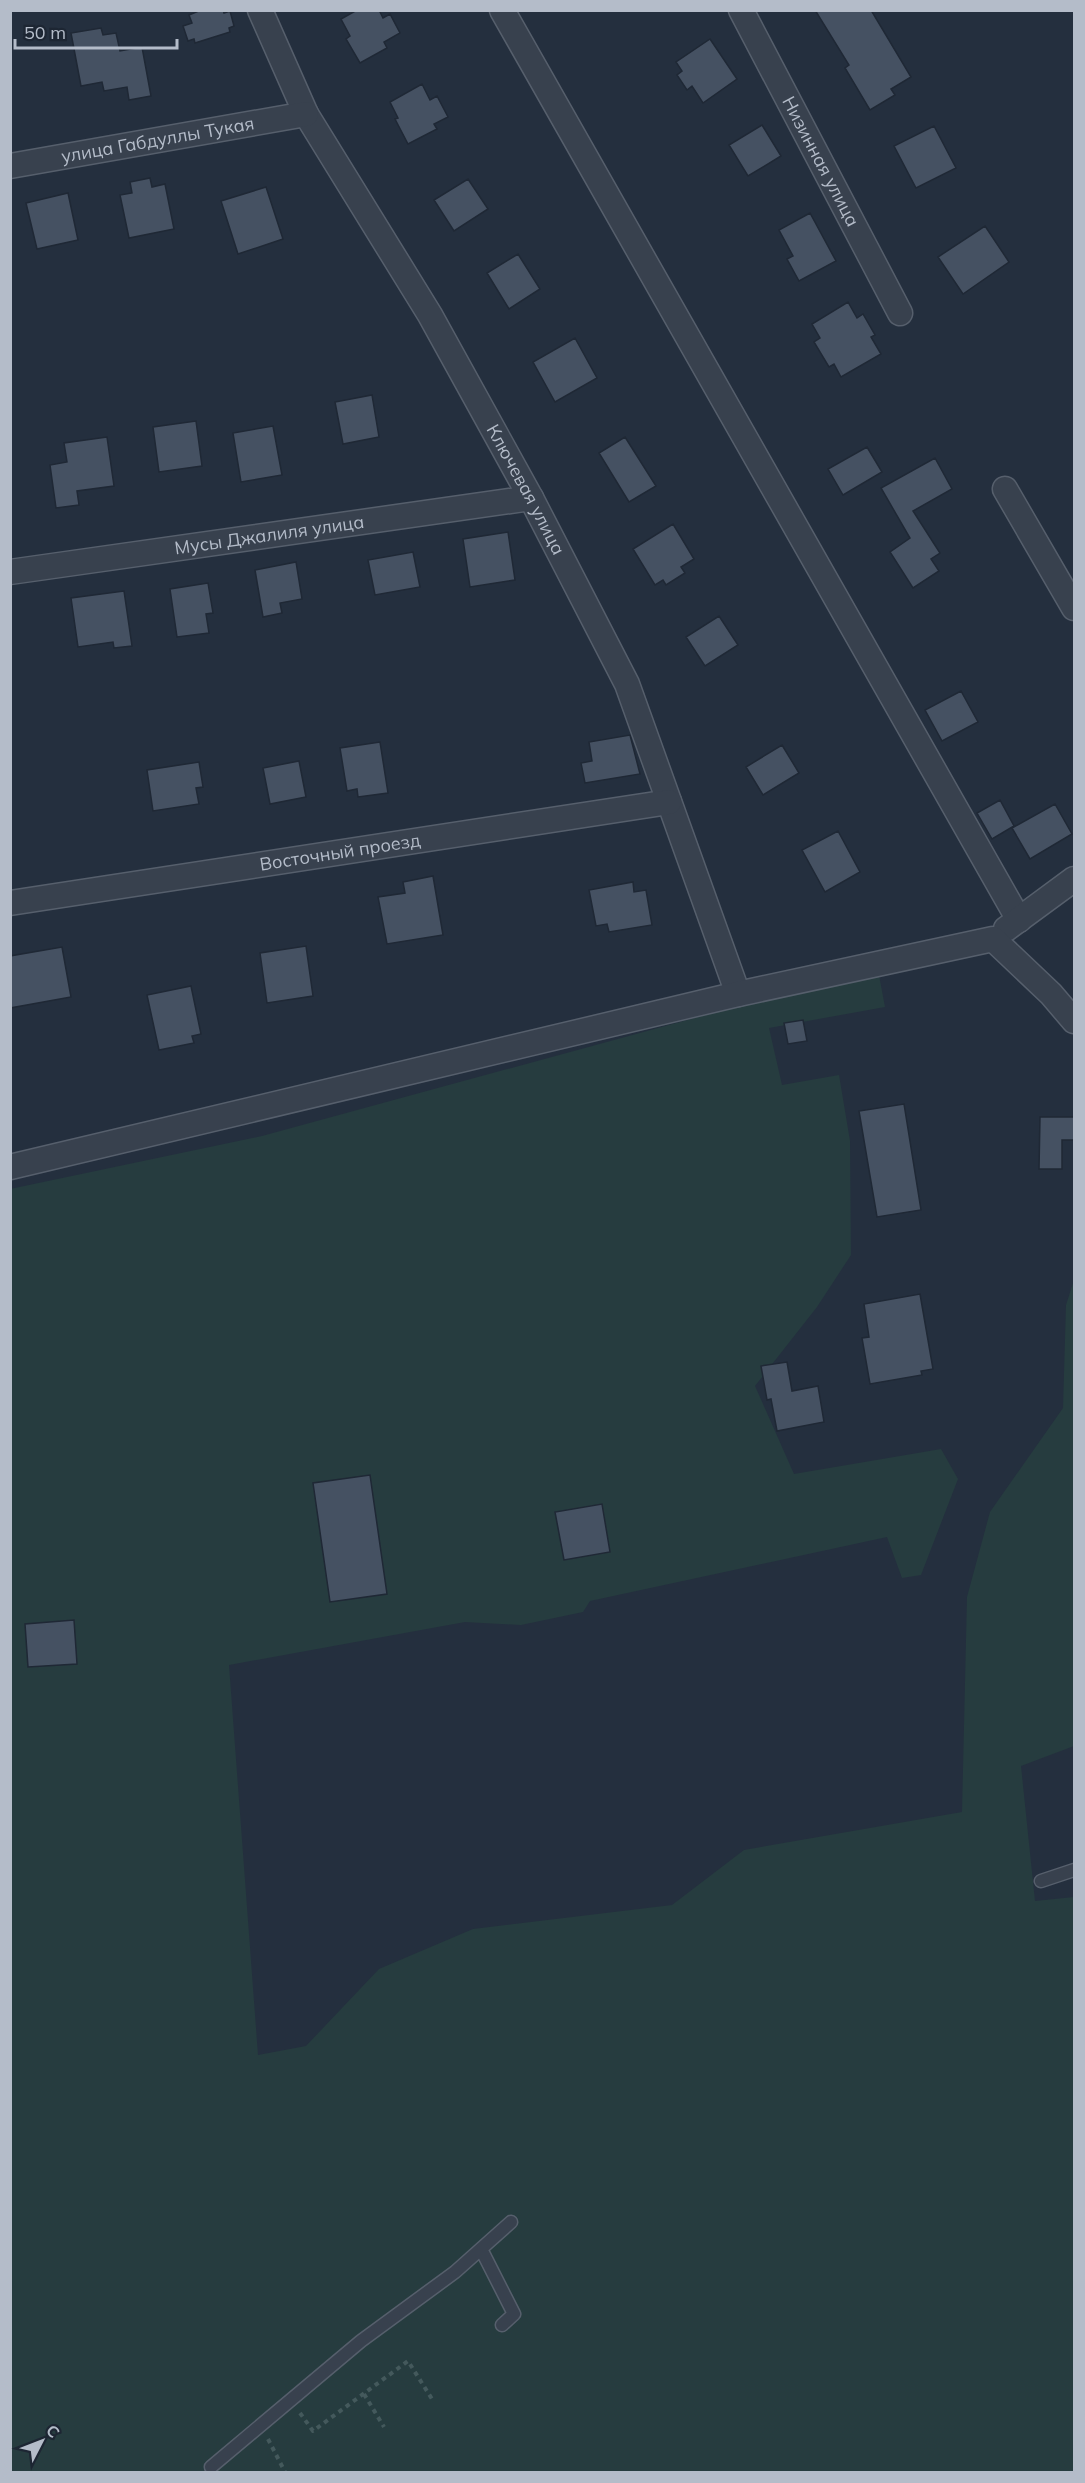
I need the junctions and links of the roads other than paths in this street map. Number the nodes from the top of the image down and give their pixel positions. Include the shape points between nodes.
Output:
1 (260, 10) edge
2 (502, 10) edge
3 (741, 10) edge
4 (306, 114) junction
5 (10, 166) edge
6 (900, 313) dead end
7 (1005, 489) dead end
8 (531, 498) junction
9 (10, 572) edge
10 (1074, 608) edge
11 (669, 802) junction
12 (1074, 879) edge
13 (10, 903) edge
14 (1019, 920) junction
15 (993, 939) junction
16 (738, 994) junction
17 (1074, 1021) edge
18 (10, 1167) edge
19 (1074, 1870) edge
20 (1041, 1881) dead end
21 (511, 2222) dead end
22 (482, 2249) junction
23 (502, 2325) dead end
24 (211, 2467) dead end

1 - 4 street, Ключевая улица
2 - 14 street
3 - 6 street, Низинная улица
4 - 5 street, улица Габдуллы Тукая
4 - 8 street, Ключевая улица via 430,315
7 - 10 street
8 - 9 street, Мусы Джалиля улица
8 - 11 street, Ключевая улица via 627,684
11 - 13 street, Восточный проезд
11 - 16 street, Ключевая улица
12 - 14 street
14 - 15 street
15 - 16 street
15 - 17 street
16 - 18 street
19 - 20 lane
21 - 22 lane
22 - 23 lane via 514,2314
22 - 24 lane via 361,2341

